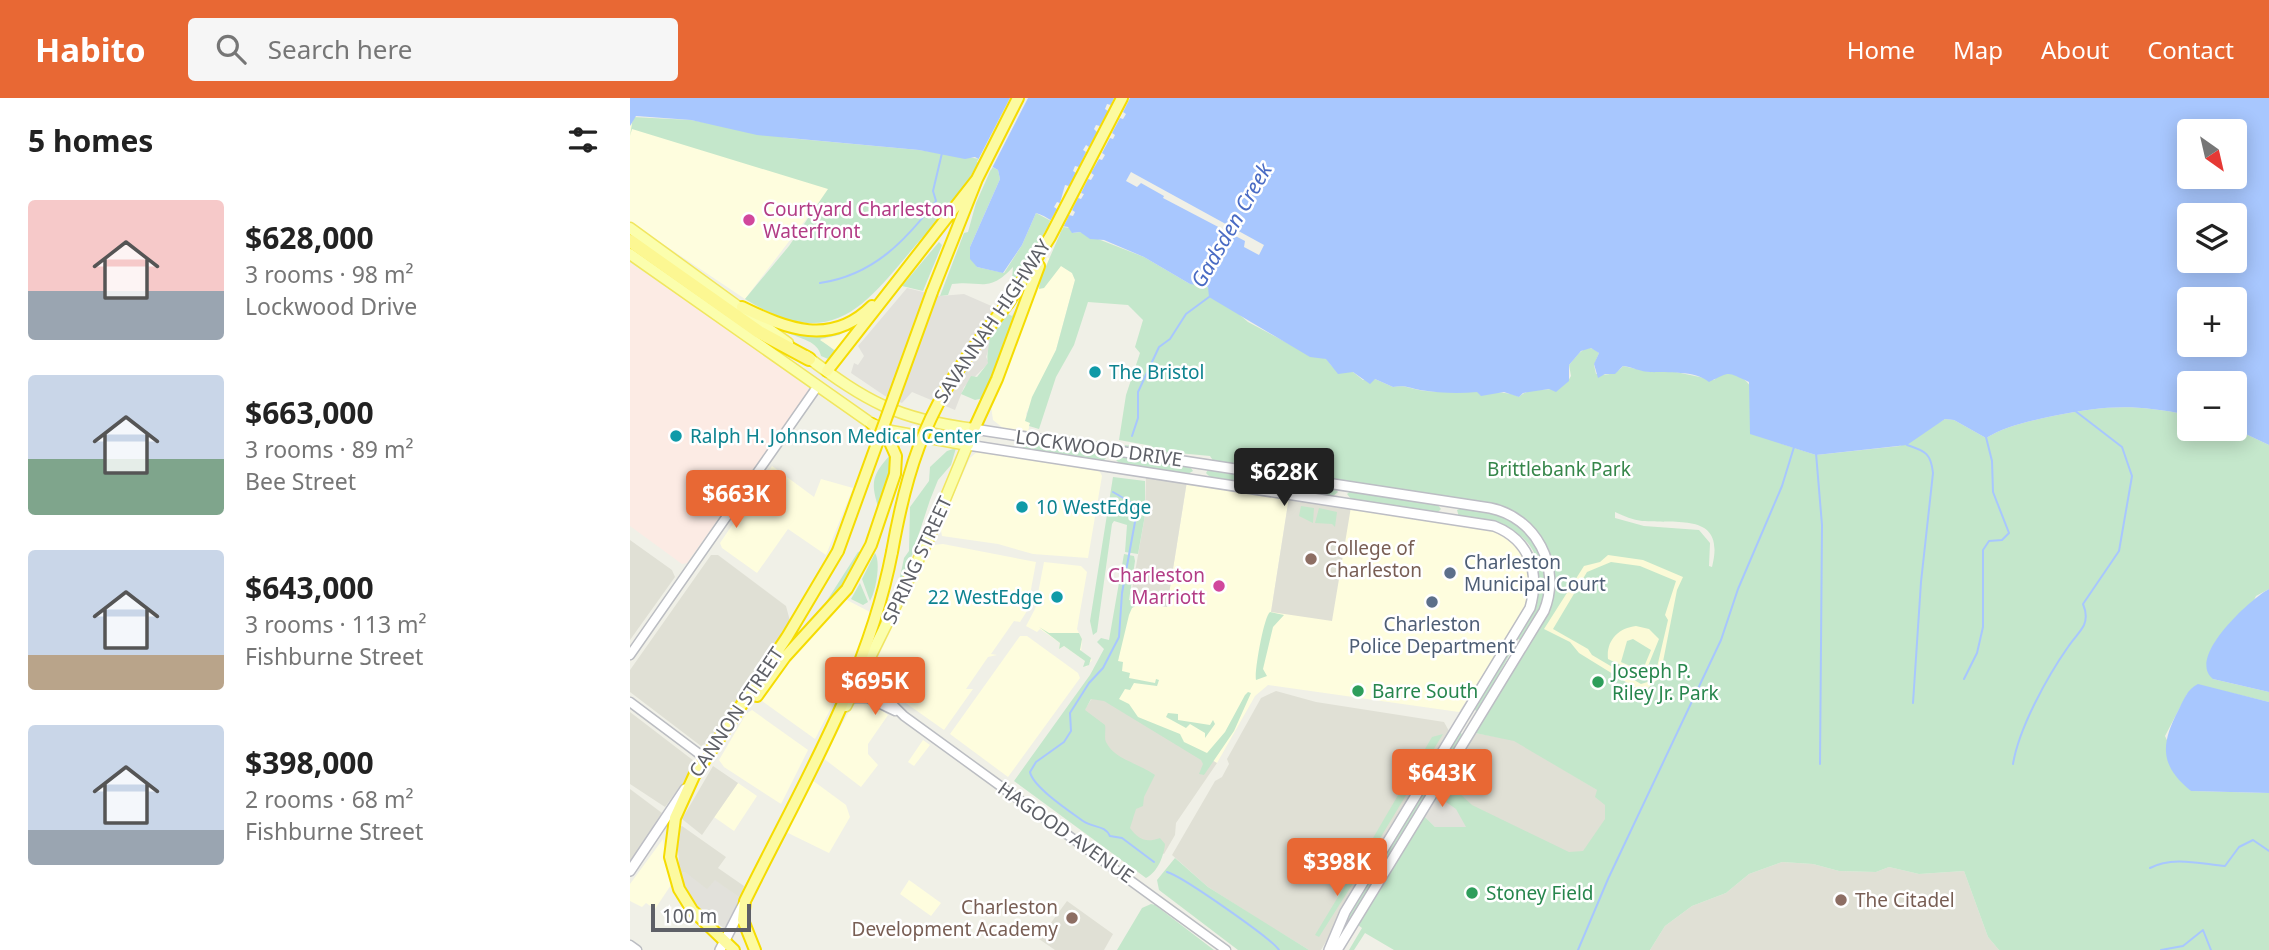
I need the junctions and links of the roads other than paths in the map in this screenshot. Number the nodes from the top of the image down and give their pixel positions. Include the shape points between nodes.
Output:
1 (1018, 98) edge
2 (1122, 98) edge
3 (979, 176) junction
4 (630, 228) edge
5 (1050, 237) junction
6 (630, 241) edge
7 (630, 255) edge
8 (894, 284) junction
9 (741, 307) junction
10 (750, 338) junction
11 (809, 359) junction
12 (827, 371) junction
13 (817, 387) junction
14 (872, 424) junction
15 (974, 429) junction
16 (1016, 436) junction
17 (968, 445) junction
18 (1013, 450) junction
19 (1112, 450) junction
20 (1202, 463) junction
21 (1109, 466) junction
22 (1276, 475) junction
23 (1199, 479) junction
24 (1345, 486) junction
25 (1273, 491) junction
26 (1342, 502) junction
27 (1451, 502) junction
28 (1448, 518) junction
29 (1510, 641) junction
30 (1521, 649) junction
31 (630, 655) edge
32 (866, 669) junction
33 (851, 698) junction
34 (630, 702) edge
35 (904, 716) junction
36 (735, 717) junction
37 (1463, 718) junction
38 (1479, 718) junction
39 (820, 751) junction
40 (706, 759) junction
41 (694, 776) junction
42 (1375, 862) junction
43 (1388, 869) junction
44 (630, 871) edge
45 (745, 901) junction
46 (630, 945) edge
47 (722, 946) edge
48 (637, 950) edge
49 (734, 950) edge
50 (755, 950) edge
51 (1226, 950) edge
52 (1329, 950) edge
53 (1337, 950) edge

1 - 3 highway
2 - 5 highway, SAVANNAH HIGHWAY
3 - 8 highway
3 - 36 highway, CANNON STREET, bridge via 838,551
4 - 9 main road, LOCKWOOD DRIVE
5 - 15 highway
5 - 39 highway, SAVANNAH HIGHWAY, bridge via 1009,302 957,368 929,416 906,478 875,621
6 - 11 highway via 759,332
7 - 10 main road, LOCKWOOD DRIVE
8 - 9 highway via 860,317 822,332 793,330
8 - 12 highway
9 - 11 main road, LOCKWOOD DRIVE
10 - 11 main road via 802,368 810,365
10 - 13 main road, LOCKWOOD DRIVE
11 - 12 main road, LOCKWOOD DRIVE
12 - 13 main road
12 - 15 main road, LOCKWOOD DRIVE via 868,400 909,418
13 - 14 main road, LOCKWOOD DRIVE
13 - 31 street
14 - 17 main road, LOCKWOOD DRIVE
14 - 36 highway via 891,442 895,465 871,545 841,596 785,657 747,710
15 - 16 main road, LOCKWOOD DRIVE
15 - 17 main road, SPRING STREET
16 - 18 main road
16 - 19 main road, LOCKWOOD DRIVE
17 - 18 main road, LOCKWOOD DRIVE
17 - 32 main road, SPRING STREET
18 - 21 main road, LOCKWOOD DRIVE
19 - 20 main road, LOCKWOOD DRIVE
19 - 21 main road
20 - 22 main road, LOCKWOOD DRIVE
20 - 23 main road
21 - 23 main road, LOCKWOOD DRIVE
22 - 24 main road, LOCKWOOD DRIVE
22 - 25 main road
23 - 25 main road, LOCKWOOD DRIVE
24 - 26 main road
24 - 27 main road, LOCKWOOD DRIVE
25 - 26 main road, LOCKWOOD DRIVE
26 - 28 main road, LOCKWOOD DRIVE
27 - 28 main road
27 - 30 main road, LOCKWOOD DRIVE via 1510,514 1545,552 1548,600
28 - 29 main road, LOCKWOOD DRIVE via 1503,530 1530,558 1535,592
29 - 30 main road
29 - 37 main road, LOCKWOOD DRIVE
30 - 38 main road, LOCKWOOD DRIVE
32 - 33 main road, SPRING STREET
32 - 35 street, HAGOOD AVENUE via 870,681
33 - 35 street, HAGOOD AVENUE via 868,698
33 - 39 main road, SPRING STREET
34 - 40 street
35 - 51 street, HAGOOD AVENUE
36 - 40 highway, CANNON STREET
37 - 38 main road
37 - 42 main road, LOCKWOOD DRIVE
38 - 43 main road, LOCKWOOD DRIVE
39 - 45 highway, SPRING STREET
40 - 41 highway, CANNON STREET
41 - 44 main road, CANNON STREET
41 - 47 highway via 675,818 670,857 685,901
42 - 43 main road
42 - 52 main road, LOCKWOOD DRIVE
43 - 53 main road, LOCKWOOD DRIVE
45 - 47 main road, SPRING STREET
45 - 50 highway via 743,920
46 - 48 street
47 - 49 highway

